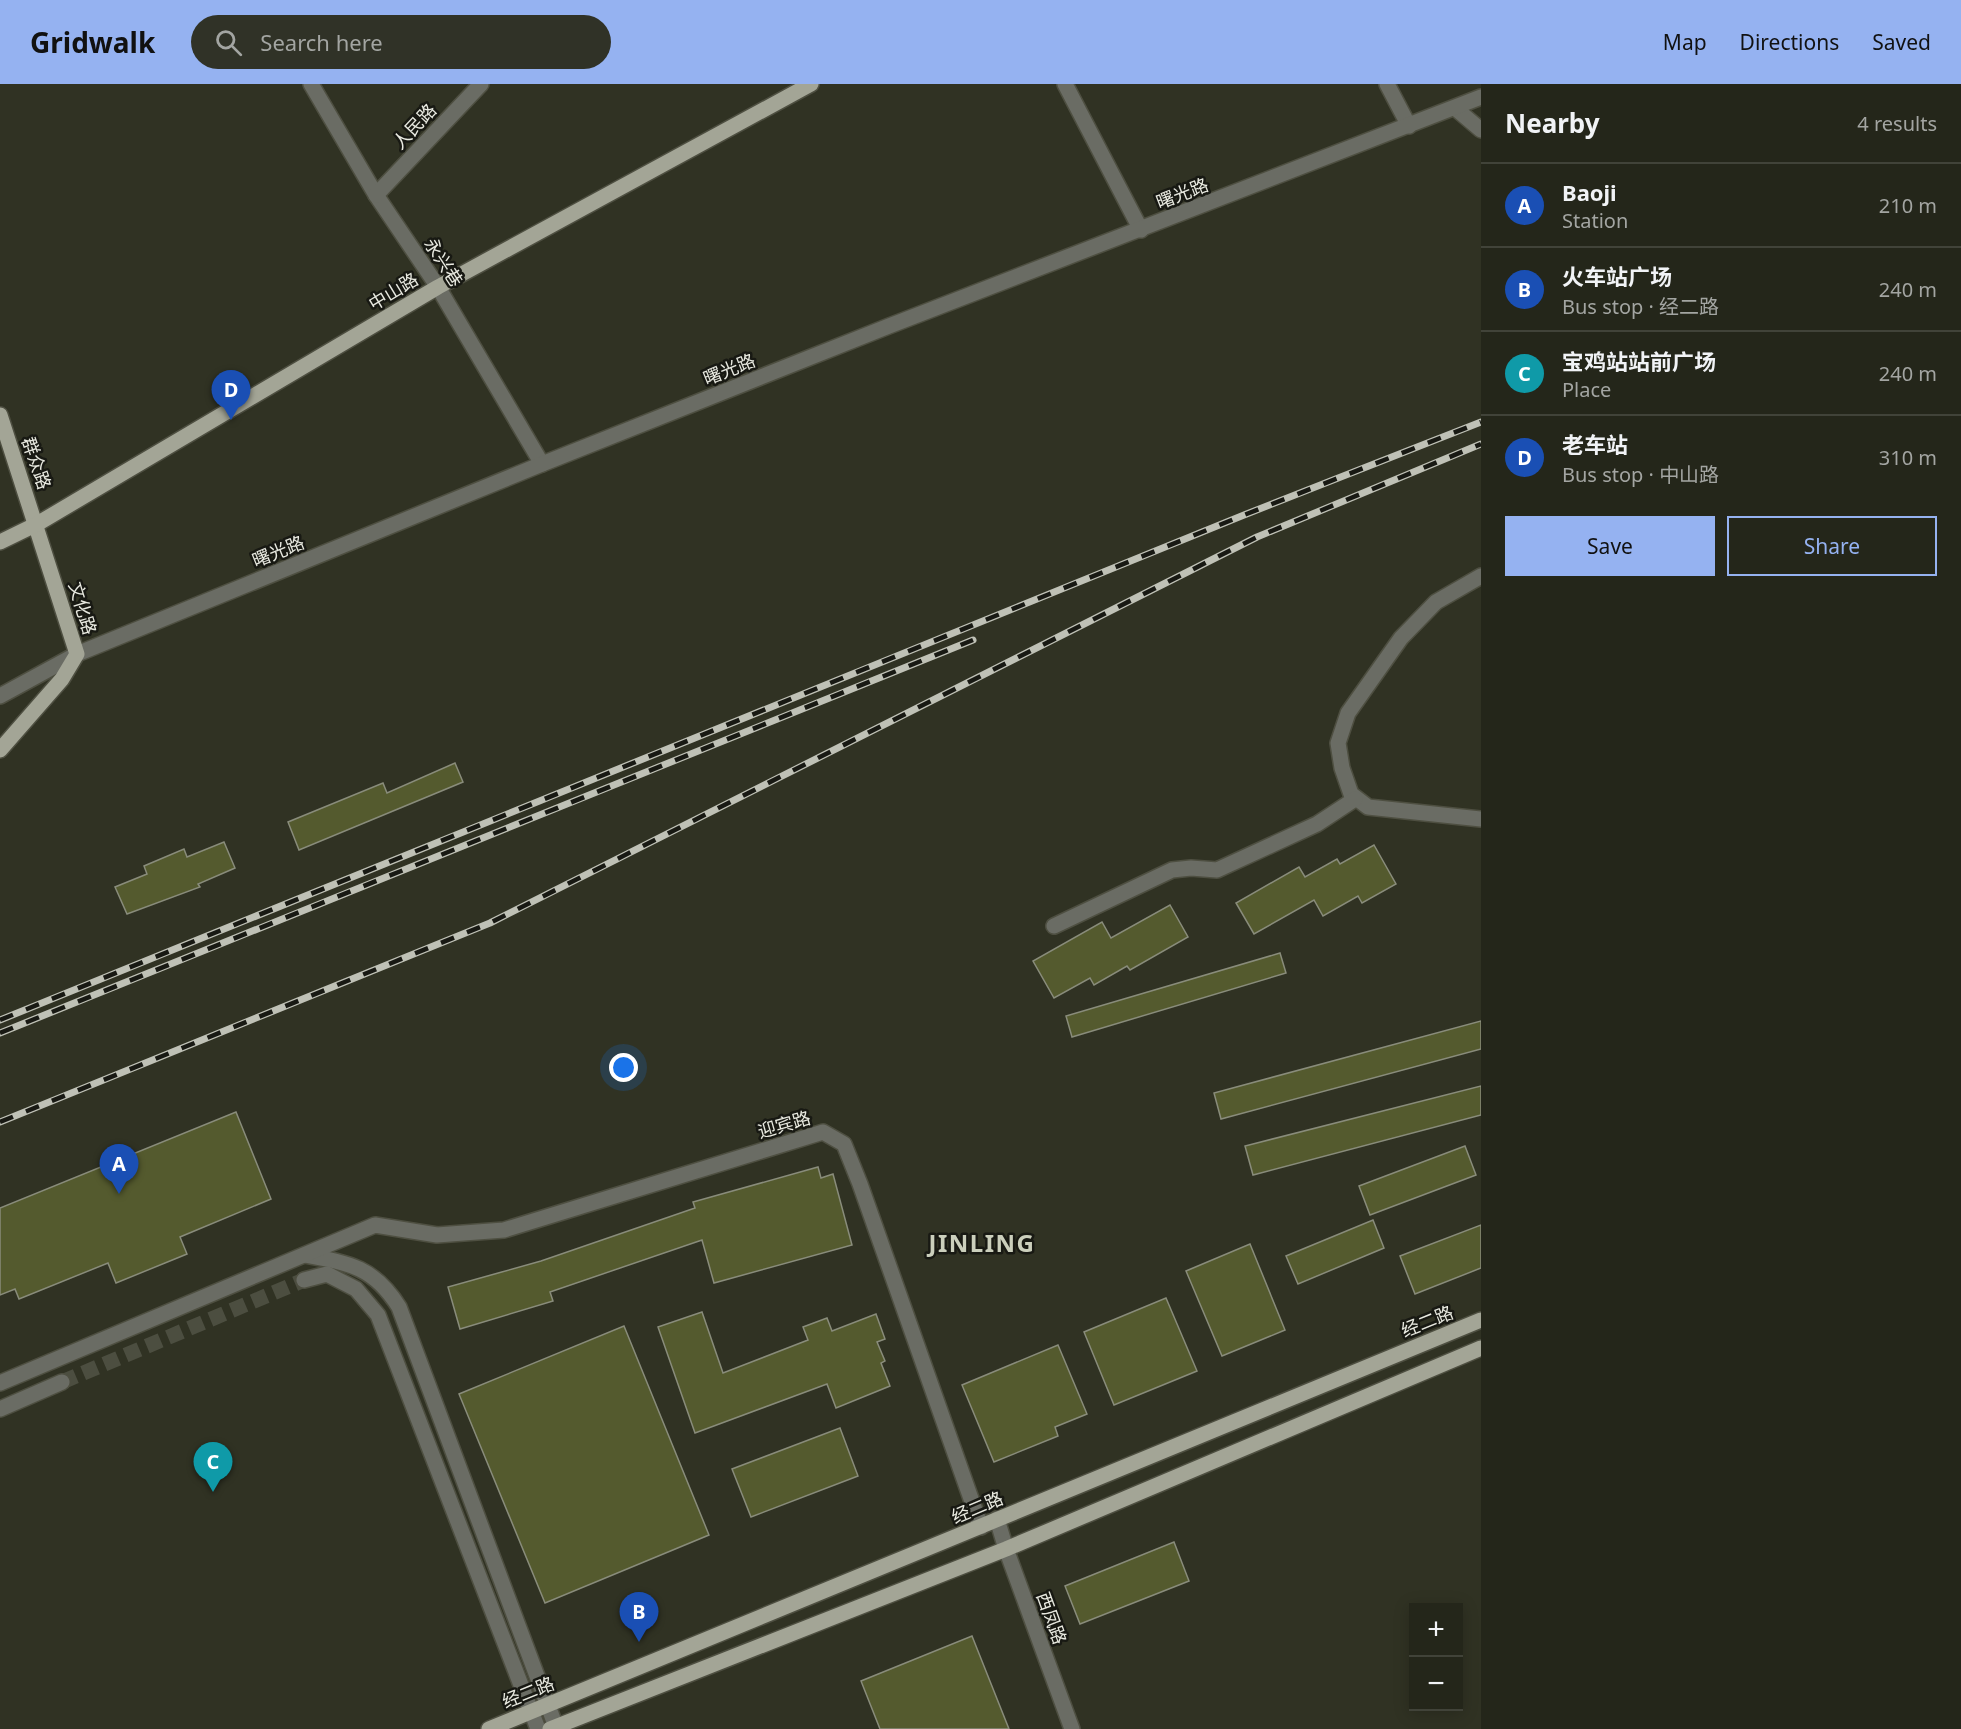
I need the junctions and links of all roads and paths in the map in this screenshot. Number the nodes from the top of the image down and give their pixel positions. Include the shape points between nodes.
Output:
1 (311, 84) edge
2 (481, 84) edge
3 (811, 84) edge
4 (1065, 84) edge
5 (1387, 84) edge
6 (1481, 98) edge
7 (1455, 108) junction
8 (1408, 126) junction
9 (1481, 130) edge
10 (376, 195) junction
11 (1141, 230) junction
12 (438, 287) junction
13 (0, 415) edge
14 (542, 464) junction
15 (37, 524) junction
16 (0, 542) edge
17 (1481, 576) edge
18 (77, 654) junction
19 (0, 696) edge
20 (0, 750) edge
21 (1355, 798) junction
22 (1481, 819) edge
23 (1054, 926) dead end
24 (304, 1255) junction
25 (304, 1280) tunnel mouth
26 (1481, 1320) edge
27 (1481, 1348) edge
28 (62, 1382) tunnel mouth
29 (0, 1383) edge
30 (0, 1409) edge
31 (998, 1519) junction
32 (981, 1527) junction
33 (1006, 1549) junction
34 (548, 1705) junction
35 (532, 1712) junction
36 (494, 1728) edge
37 (553, 1728) edge
38 (538, 1729) edge
39 (1072, 1729) edge

1 - 10 street, 永兴巷
2 - 10 street, 人民路
3 - 12 main road, 中山路
4 - 11 street
5 - 8 street
6 - 7 street, 曙光路
7 - 8 street, 曙光路
7 - 9 street
8 - 11 street, 曙光路
10 - 12 street, 永兴巷
11 - 14 street, 曙光路
12 - 14 street, 永兴巷
12 - 15 main road, 中山路
13 - 15 main road, 群众路
14 - 18 street, 曙光路
15 - 16 main road, 中山路
15 - 18 main road, 文化路
17 - 21 street via 1436,602 1418,620 1386,657 1348,713 1341,731 1339,756
18 - 19 street, 曙光路
18 - 20 main road, 文化路 via 62,679
21 - 22 street via 1377,810
21 - 23 street via 1317,824 1217,870 1172,870
24 - 29 street
24 - 32 street, 迎宾路 via 375,1225 436,1235 504,1230 823,1132 844,1144
24 - 34 street via 367,1272 385,1285 399,1307
25 - 35 street via 327,1274 356,1289 378,1315
26 - 31 main road, 经二路
27 - 33 main road
28 - 30 street
31 - 32 main road, 经二路
31 - 33 street, 西凤路
32 - 34 main road, 经二路
33 - 37 main road
33 - 39 street, 西凤路
34 - 35 main road, 经二路
34 - 37 street
35 - 36 main road, 经二路
35 - 38 street

